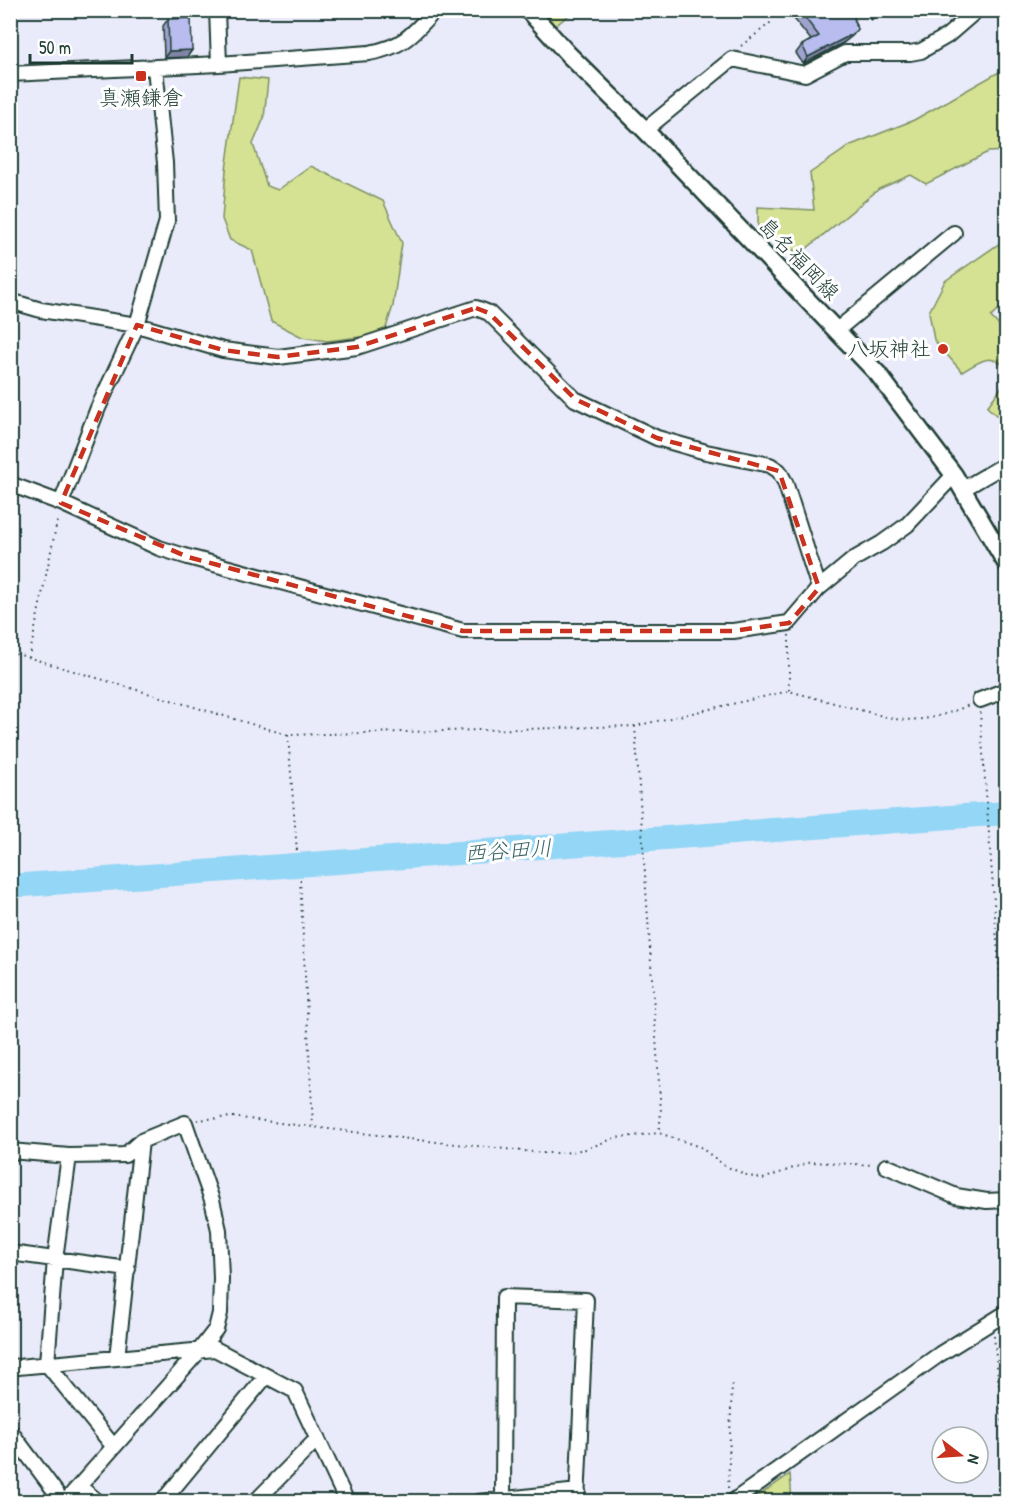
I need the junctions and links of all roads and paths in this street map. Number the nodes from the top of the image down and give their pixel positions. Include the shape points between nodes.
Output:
1 (217, 10) edge
2 (435, 10) edge
3 (528, 10) edge
4 (977, 10) edge
5 (774, 20) dead end
6 (732, 59) junction
7 (219, 64) junction
8 (154, 68) junction
9 (10, 74) edge
10 (645, 130) junction
11 (954, 233) dead end
12 (10, 301) edge
13 (137, 325) junction
14 (837, 330) junction
15 (1006, 464) edge
16 (958, 482) junction
17 (10, 484) edge
18 (61, 504) junction
19 (1006, 563) edge
20 (819, 588) junction
21 (789, 623) junction
22 (10, 652) edge
23 (29, 658) junction
24 (1006, 690) edge
25 (789, 691) junction
26 (980, 700) junction
27 (635, 726) junction
28 (288, 735) junction
29 (297, 852) dead end
30 (300, 880) dead end
31 (1006, 1048) edge
32 (185, 1123) junction
33 (313, 1126) junction
34 (659, 1133) junction
35 (141, 1141) junction
36 (10, 1151) edge
37 (69, 1156) junction
38 (886, 1166) joint
39 (1006, 1200) edge
40 (10, 1253) edge
41 (55, 1259) junction
42 (128, 1269) junction
43 (1006, 1313) edge
44 (993, 1321) junction
45 (199, 1351) junction
46 (117, 1358) junction
47 (47, 1365) junction
48 (10, 1366) edge
49 (266, 1376) junction
50 (732, 1383) dead end
51 (10, 1431) edge
52 (317, 1439) junction
53 (114, 1447) junction
54 (1006, 1457) edge
55 (79, 1486) junction
56 (577, 1496) edge
57 (730, 1496) edge
58 (504, 1500) edge
59 (64, 1502) edge
60 (98, 1502) edge
61 (162, 1502) edge
62 (255, 1502) edge
63 (347, 1502) edge
64 (478, 1502) edge

1 - 7 street
2 - 7 street via 403,43 392,48
3 - 10 main road, 島名福岡線
4 - 6 street via 947,36 921,51 845,53 806,74
5 - 6 path via 739,48
6 - 10 street
7 - 8 street
8 - 9 street
8 - 13 street via 167,221
10 - 14 main road, 島名福岡線
11 - 14 street
12 - 13 street via 41,310
13 - 18 street via 98,408
13 - 20 street via 223,350 278,357 357,346 476,308 489,313 575,399 657,438 770,465 779,471
14 - 16 main road, 島名福岡線 via 878,374
15 - 16 street
16 - 19 main road, 島名福岡線
16 - 20 street via 907,525 854,559
17 - 18 street
18 - 21 street via 159,548 463,631 733,631
18 - 23 path
20 - 21 street
21 - 25 path
22 - 23 path
23 - 28 path
24 - 26 street
25 - 26 path via 894,720 911,721 946,715
25 - 27 path
26 - 31 path
27 - 28 path
27 - 34 path via 661,1112
28 - 29 path
30 - 33 path
32 - 33 path via 232,1117
32 - 35 street
32 - 45 street via 219,1230 219,1313 216,1329
33 - 34 path via 544,1154
34 - 38 path via 700,1147 725,1166 764,1179 810,1162
35 - 37 street via 125,1155
35 - 42 street
36 - 37 street
37 - 41 street
38 - 39 street via 956,1197
40 - 41 street
41 - 42 street
41 - 47 street
42 - 46 street
43 - 44 street
44 - 54 path
44 - 57 street
45 - 46 street
45 - 49 street via 215,1349
45 - 53 street
46 - 47 street
47 - 48 street
47 - 53 street
49 - 52 street via 295,1391
49 - 61 street
50 - 57 path
51 - 59 street
52 - 62 street
52 - 63 street
53 - 55 street
55 - 59 street
55 - 60 street
56 - 58 street
56 - 58 street via 586,1300 504,1297
58 - 64 street

